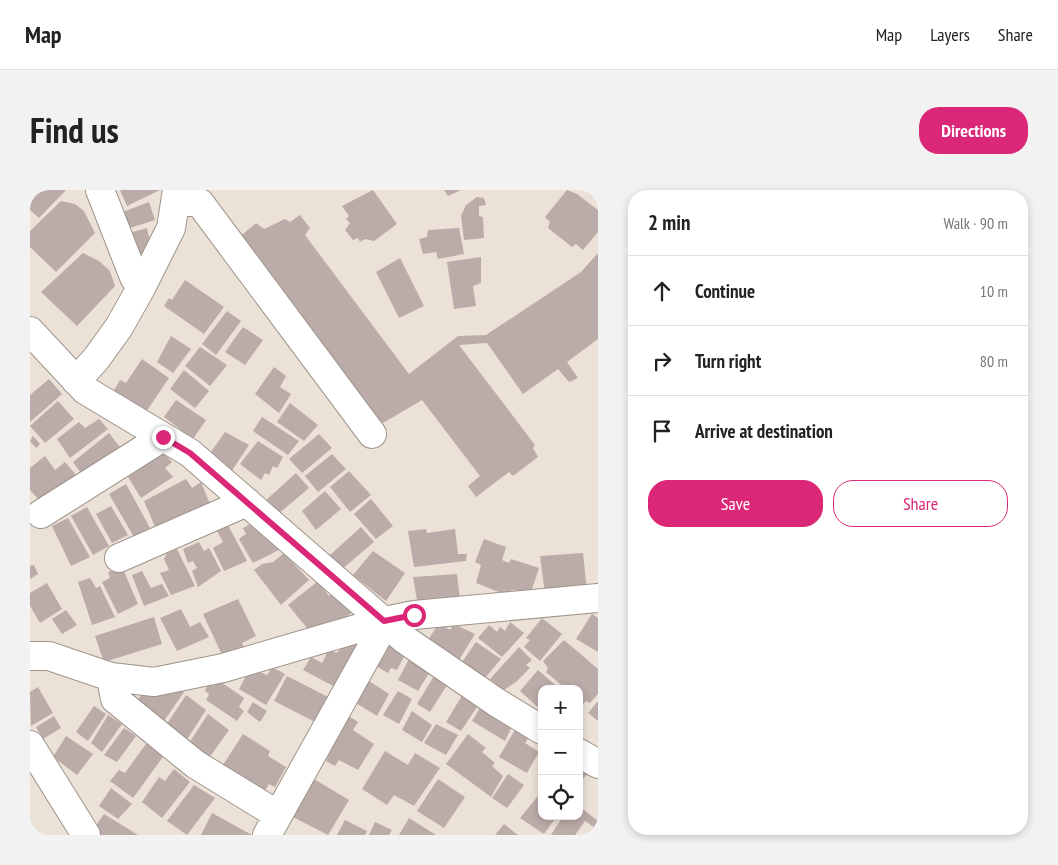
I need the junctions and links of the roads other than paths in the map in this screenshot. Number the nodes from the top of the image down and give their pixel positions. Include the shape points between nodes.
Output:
1 (100, 190) edge
2 (176, 195) edge
3 (141, 288) junction
4 (30, 331) edge
5 (76, 381) junction
6 (372, 434) dead end
7 (163, 437) junction
8 (248, 502) junction
9 (41, 514) dead end
10 (119, 558) dead end
11 (598, 598) edge
12 (384, 621) junction
13 (30, 656) edge
14 (111, 677) junction
15 (538, 728) edge
16 (30, 745) edge
17 (583, 755) edge
18 (598, 764) edge
19 (272, 825) edge
20 (86, 835) edge

1 - 3 street
2 - 3 street via 170,228
2 - 6 street via 200,203
3 - 5 street via 96,359
4 - 5 street
5 - 7 street via 96,398
7 - 8 street via 190,453
7 - 9 street
8 - 10 street
8 - 12 street
11 - 12 street via 414,615
12 - 14 street via 223,668 154,682
12 - 15 street via 404,639
12 - 19 street
13 - 14 street via 49,656
14 - 19 street via 115,700
16 - 20 street
17 - 18 street

